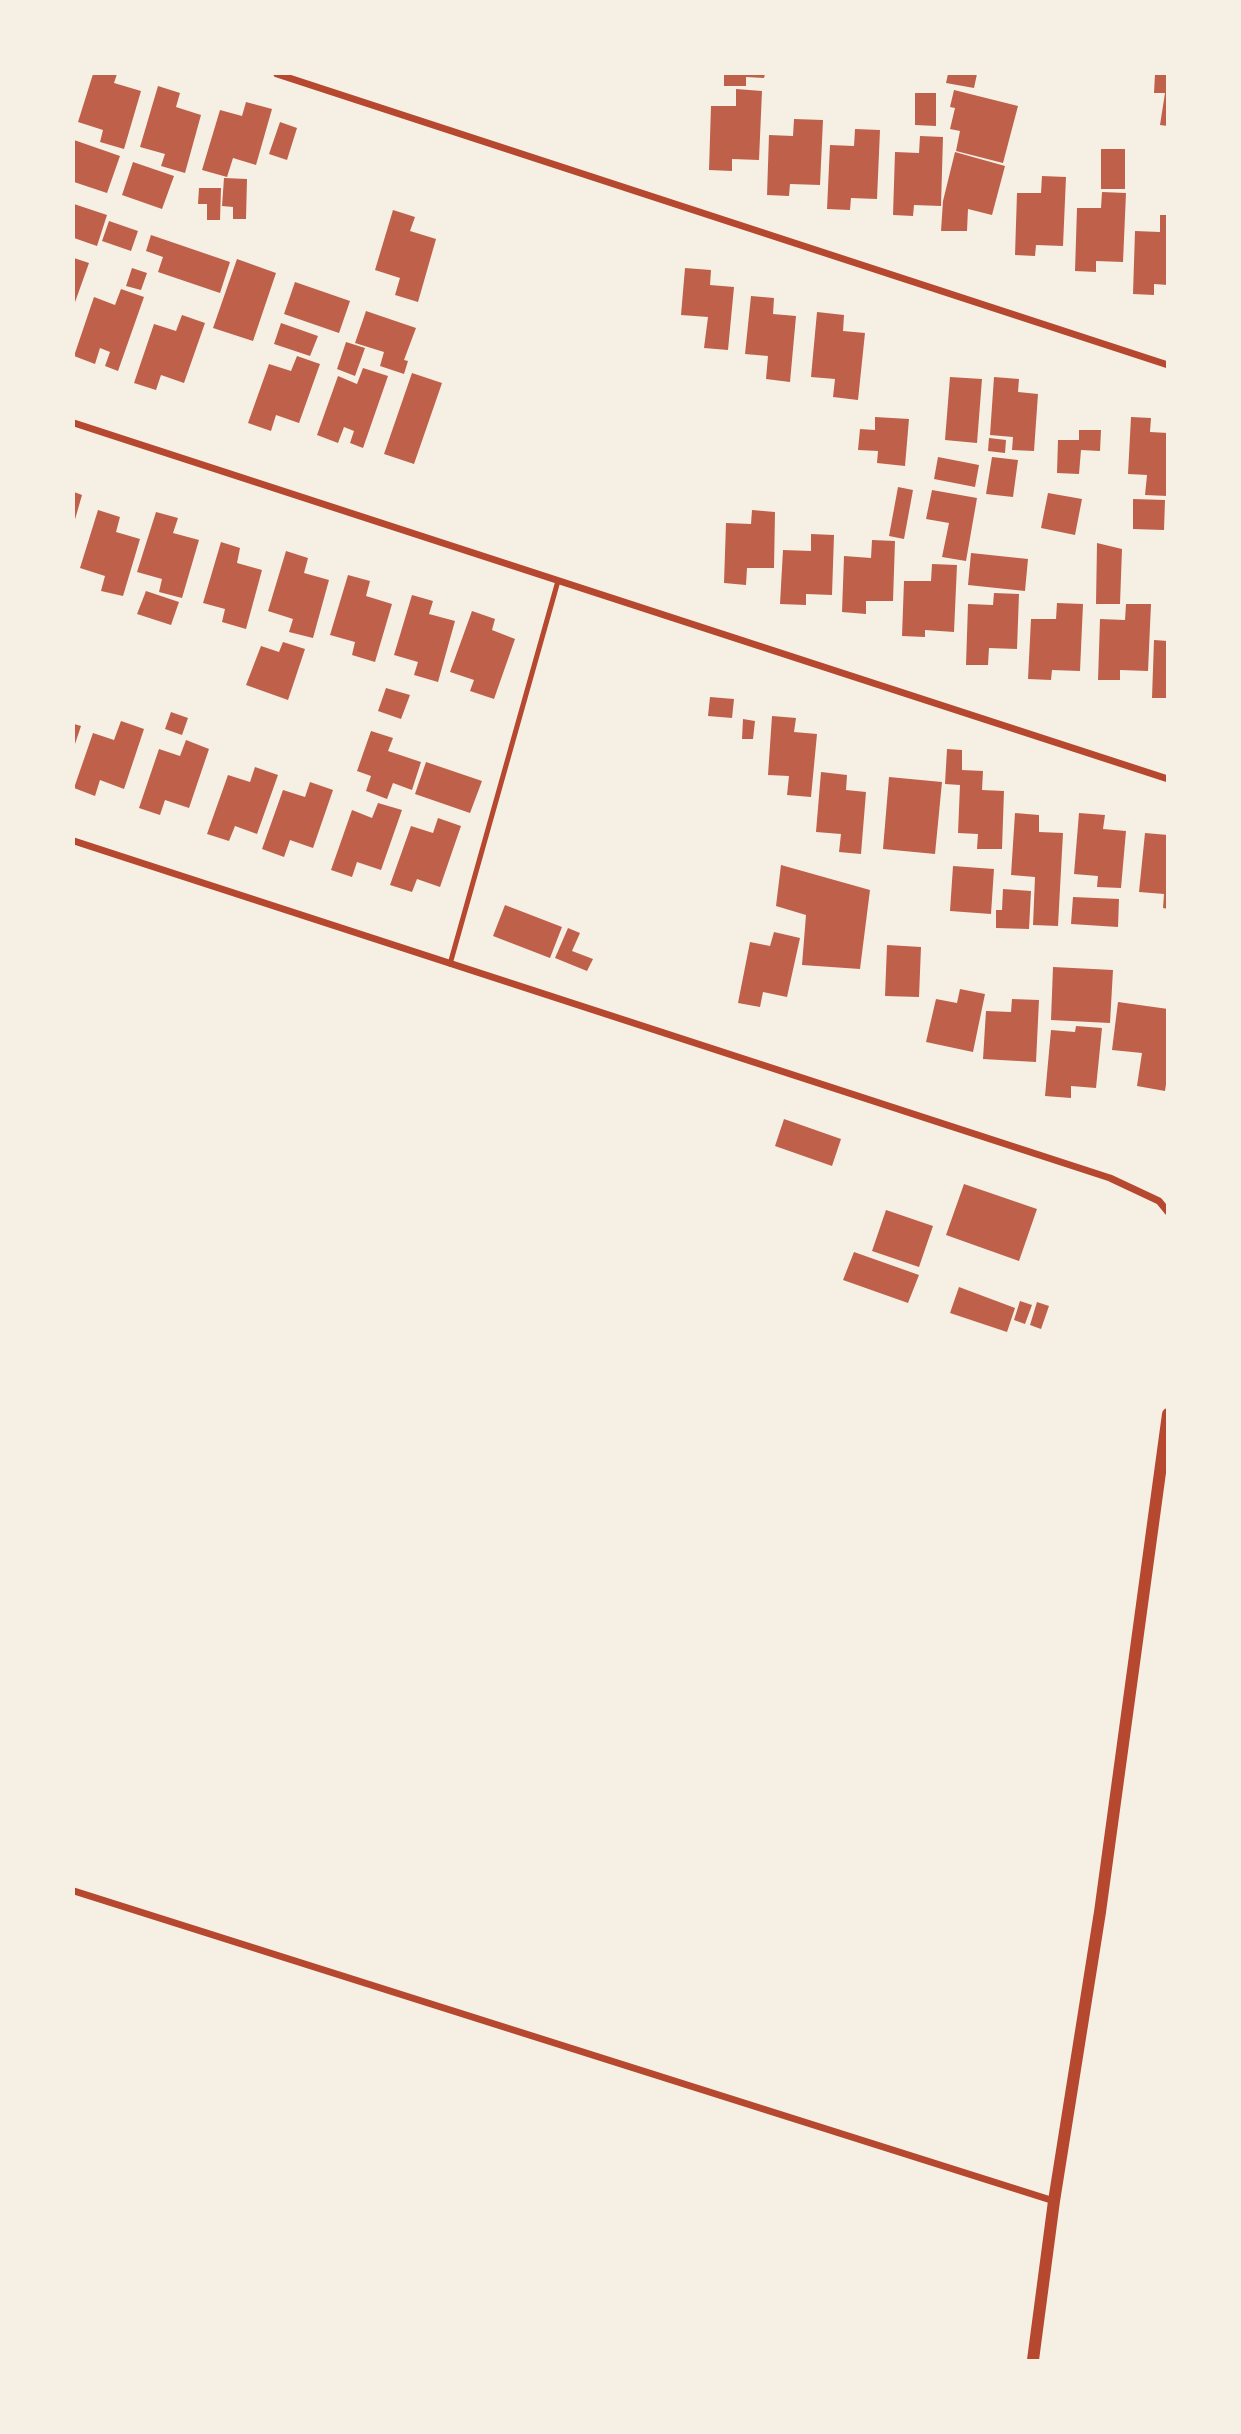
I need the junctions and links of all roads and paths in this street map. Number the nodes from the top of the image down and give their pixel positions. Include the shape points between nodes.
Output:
1 (277, 74) edge
2 (1167, 365) edge
3 (74, 423) edge
4 (558, 581) junction
5 (1167, 779) edge
6 (74, 841) edge
7 (450, 964) junction
8 (1167, 1212) edge
9 (1167, 1414) edge
10 (74, 1891) edge
11 (1054, 2201) junction
12 (1033, 2361) edge

1 - 2 street
3 - 4 street
4 - 5 street
4 - 7 lane
6 - 7 street
7 - 8 street via 1110,1178 1159,1201
9 - 11 street via 1100,1912
10 - 11 street
11 - 12 street

